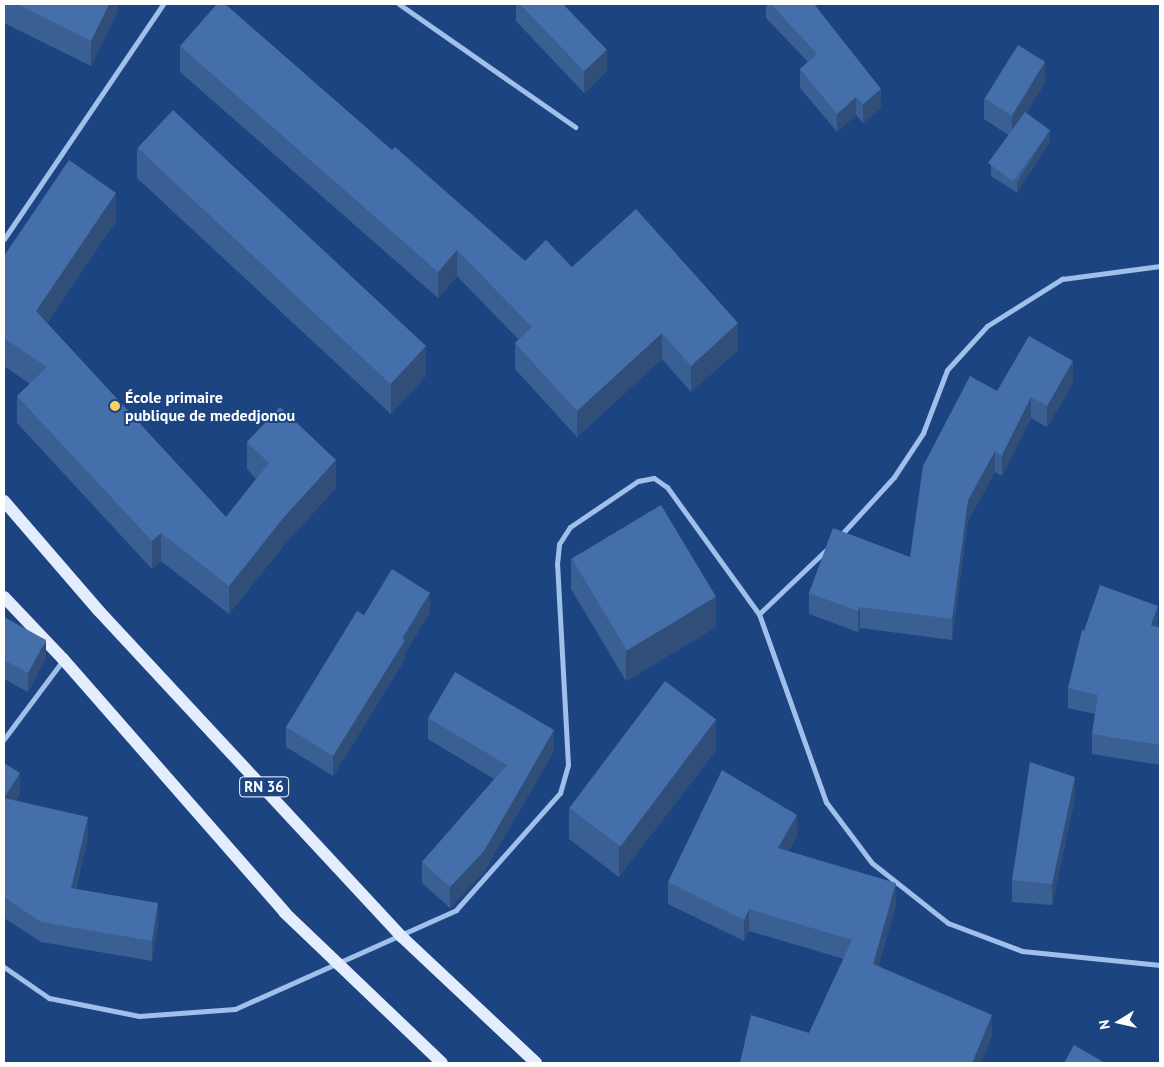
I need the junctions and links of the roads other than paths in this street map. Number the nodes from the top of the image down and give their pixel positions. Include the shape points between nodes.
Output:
1 (163, 4) edge
2 (399, 4) edge
3 (575, 127) dead end
4 (4, 239) edge
5 (1160, 266) edge
6 (4, 501) edge
7 (4, 597) edge
8 (759, 614) junction
9 (63, 660) junction
10 (4, 739) edge
11 (402, 936) junction
12 (339, 964) junction
13 (1160, 965) edge
14 (4, 966) edge
15 (442, 1063) edge
16 (536, 1063) edge

1 - 4 street
2 - 3 street
5 - 8 street via 1062,279 987,326 947,370 923,432 894,477 861,515
6 - 11 main road, RN 36 via 100,611
7 - 9 main road
8 - 11 street via 668,487 654,478 638,481 570,526 558,544 557,564 568,766 560,792 456,910
8 - 13 street via 826,802 872,863 948,923 1022,951
9 - 10 street
9 - 12 main road via 285,913
11 - 12 street
11 - 16 main road, RN 36
12 - 14 street via 235,1009 139,1016 49,998
12 - 15 main road

